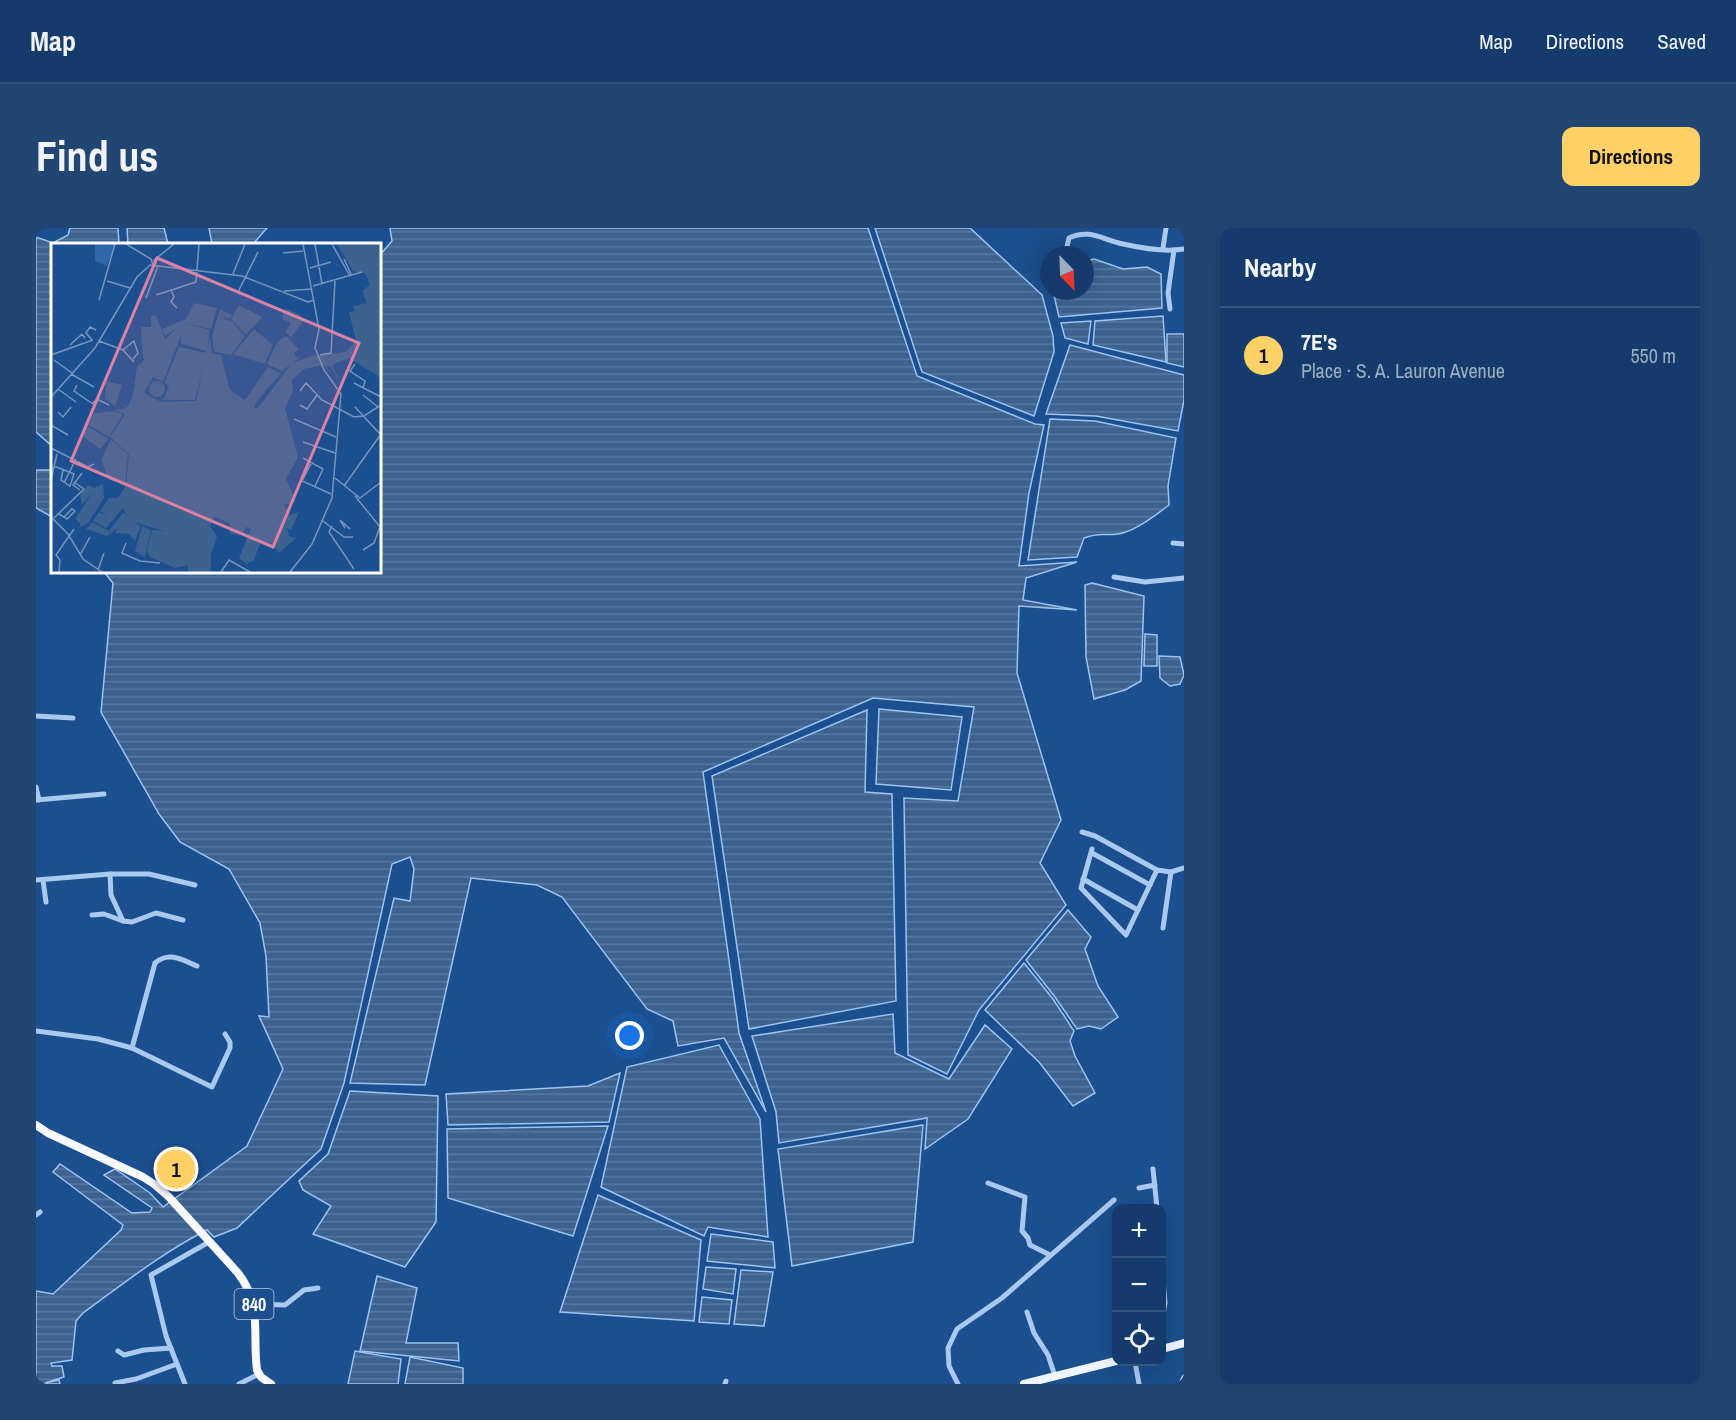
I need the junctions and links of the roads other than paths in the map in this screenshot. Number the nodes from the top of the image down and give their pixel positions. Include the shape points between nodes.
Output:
1 (1166, 228) edge
2 (1067, 246) edge
3 (1163, 248) junction
4 (1184, 249) edge
5 (1174, 250) junction
6 (1170, 309) dead end
7 (1173, 543) dead end
8 (1184, 544) edge
9 (1114, 577) dead end
10 (1184, 578) edge
11 (36, 716) edge
12 (73, 718) dead end
13 (36, 787) edge
14 (104, 794) dead end
15 (38, 800) edge
16 (1082, 831) dead end
17 (1184, 868) edge
18 (1157, 870) junction
19 (1171, 872) junction
20 (110, 874) junction
21 (1083, 879) junction
22 (39, 880) edge
23 (195, 885) dead end
24 (1150, 885) junction
25 (46, 902) dead end
26 (1138, 910) junction
27 (92, 915) dead end
28 (183, 920) dead end
29 (123, 921) junction
30 (1163, 928) dead end
31 (197, 966) dead end
32 (36, 1031) edge
33 (225, 1034) dead end
34 (132, 1048) junction
35 (36, 1125) edge
36 (1153, 1169) dead end
37 (988, 1183) dead end
38 (1155, 1185) junction
39 (1139, 1188) dead end
40 (1114, 1200) dead end
41 (1157, 1204) edge
42 (206, 1239) junction
43 (1050, 1256) junction
44 (318, 1288) dead end
45 (254, 1304) junction
46 (1027, 1312) dead end
47 (1184, 1343) edge
48 (1166, 1347) edge
49 (171, 1348) junction
50 (118, 1351) dead end
51 (1112, 1362) edge
52 (177, 1364) junction
53 (1136, 1366) edge
54 (259, 1374) junction
55 (1055, 1376) junction
56 (1184, 1377) edge
57 (116, 1383) edge
58 (185, 1384) edge
59 (239, 1384) edge
60 (271, 1384) edge
61 (958, 1384) edge
62 (1024, 1384) edge
63 (1139, 1384) edge
64 (1180, 1384) edge

1 - 3 street
2 - 3 street via 1069,238 1090,234 1121,244
3 - 5 street
4 - 5 street
5 - 6 street via 1168,293
7 - 8 street
9 - 10 street via 1145,582
11 - 12 street
13 - 15 street
14 - 15 street
16 - 18 street
17 - 19 street
18 - 19 street
18 - 24 street
19 - 30 street
20 - 22 street
20 - 23 street via 149,874
20 - 29 street via 111,895
21 - 24 street via 1092,851
21 - 26 street
21 - 26 street via 1082,888 1126,935
22 - 25 street
24 - 26 street
27 - 29 street via 104,914
28 - 29 street via 156,913 132,922
31 - 34 street via 174,956 155,963
32 - 34 street
33 - 34 street via 230,1048 212,1087
35 - 42 highway, 840 via 143,1177 168,1196
36 - 38 street
37 - 43 street via 1025,1197 1022,1231 1033,1247
38 - 39 street
38 - 41 street
40 - 43 street
42 - 45 highway, 840 via 243,1279
42 - 49 street via 151,1275
43 - 61 street via 994,1305 957,1329 948,1348 949,1366
44 - 45 street via 304,1290 283,1305
45 - 54 highway, 840
46 - 55 street
47 - 48 main road
49 - 50 street via 124,1355
49 - 52 street
51 - 55 main road
52 - 57 street
52 - 58 street
53 - 63 street
54 - 59 street
54 - 60 highway
55 - 62 main road
56 - 64 street

